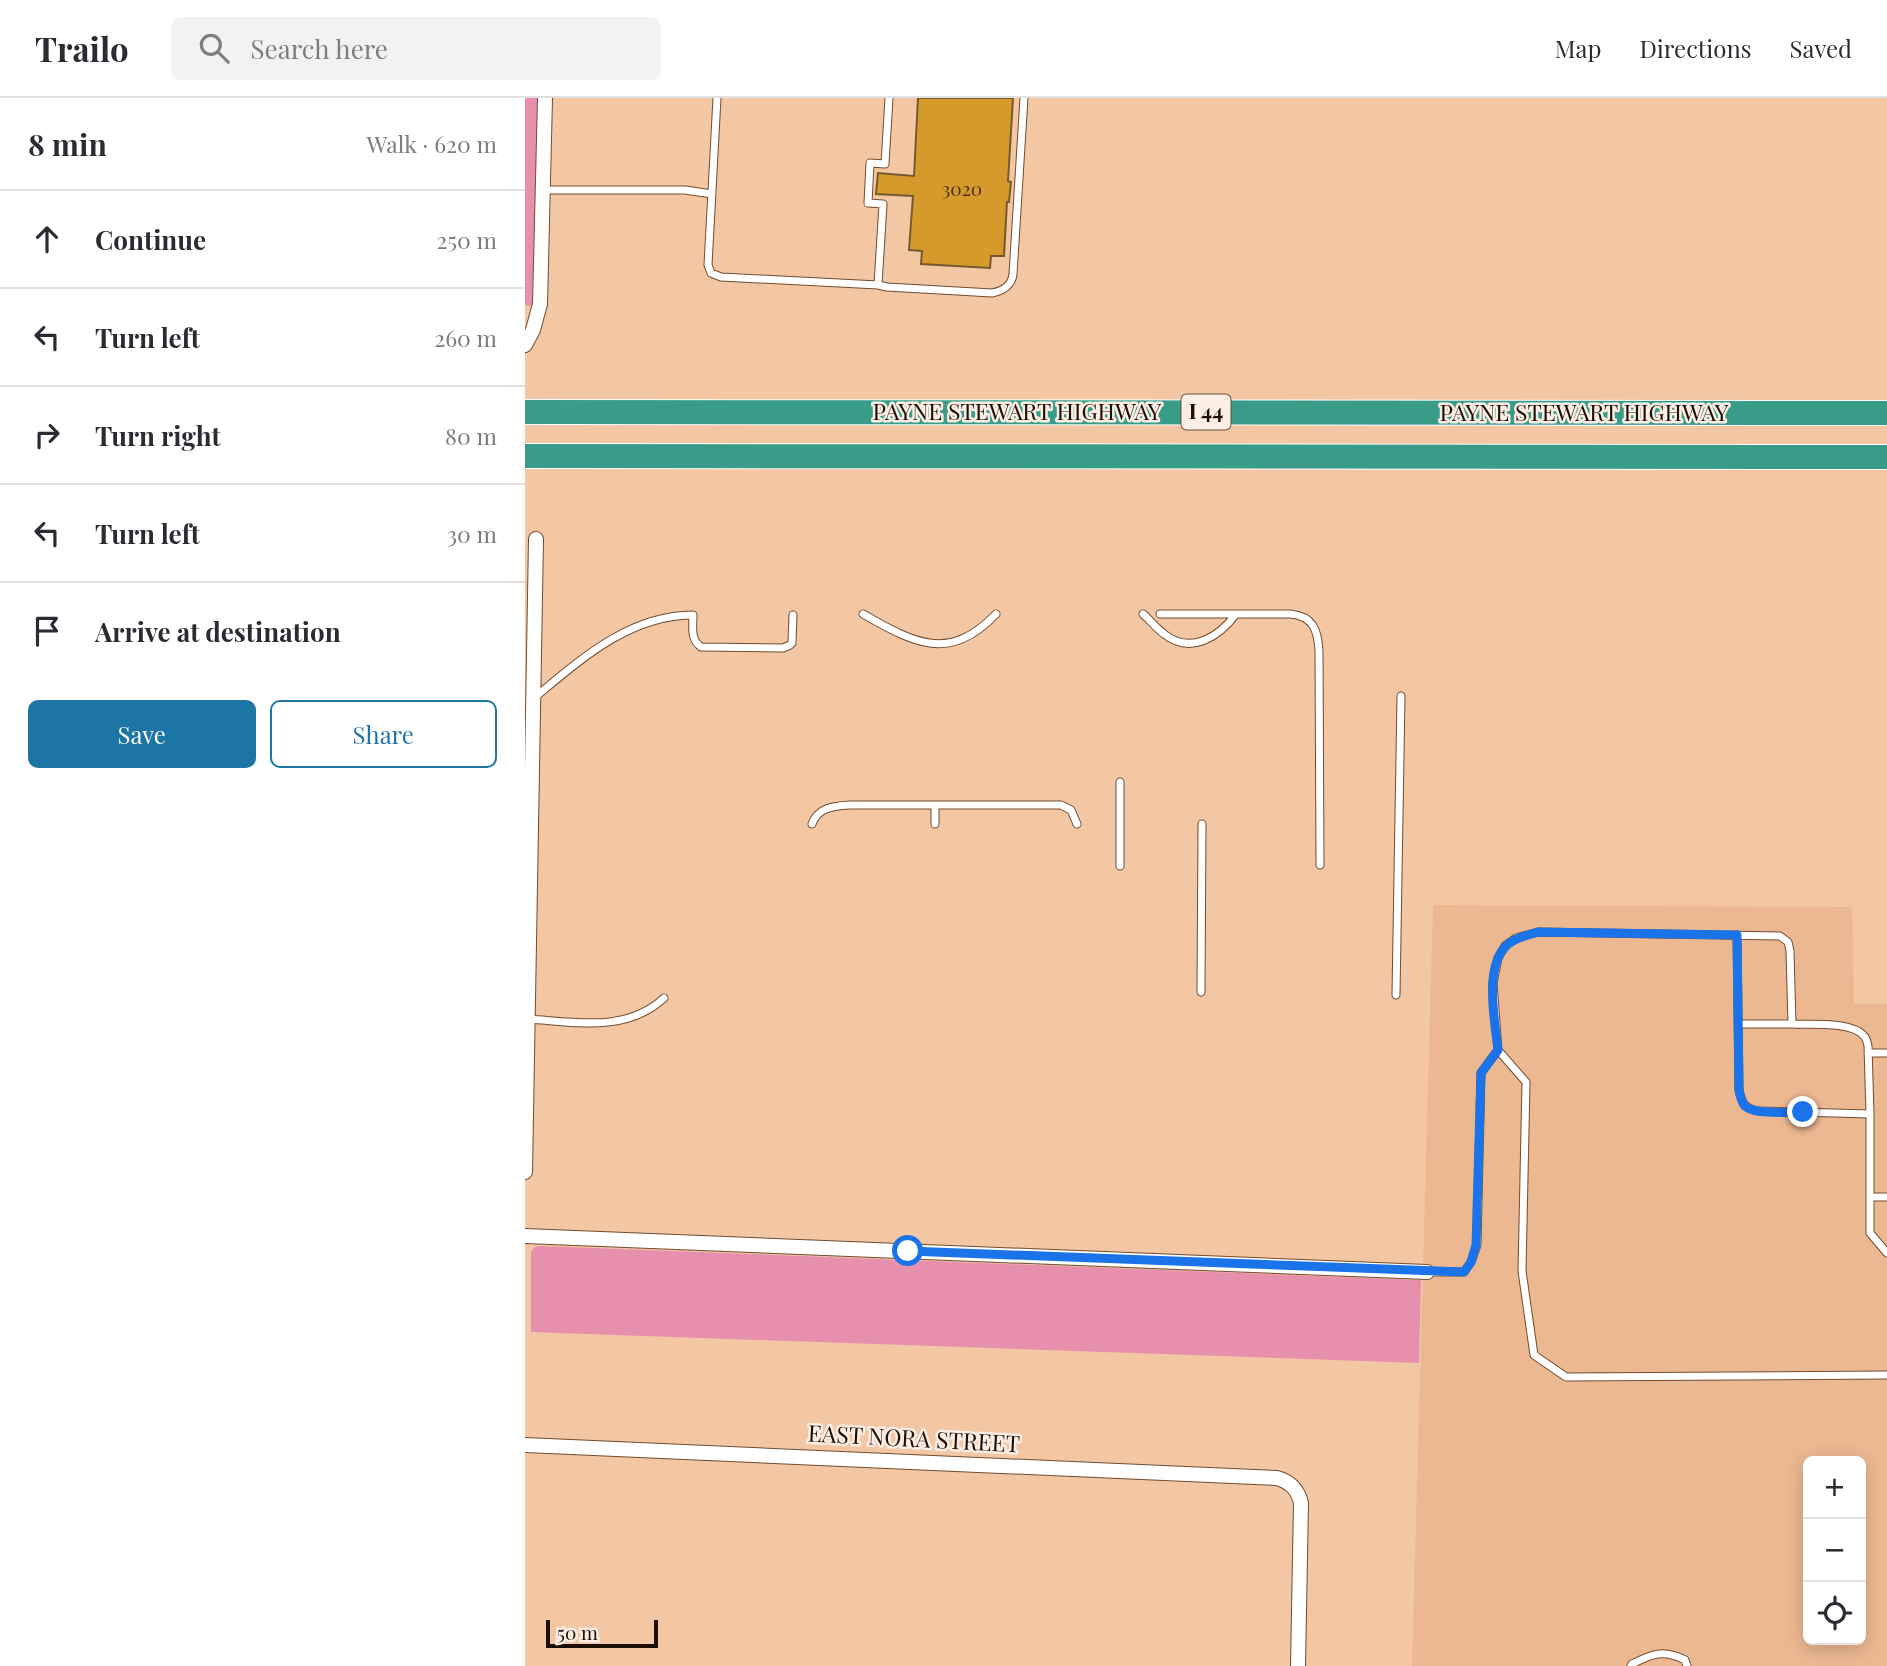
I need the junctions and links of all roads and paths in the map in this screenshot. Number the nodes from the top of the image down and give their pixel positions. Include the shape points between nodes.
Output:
1 (545, 98) edge
2 (717, 98) edge
3 (889, 98) edge
4 (1024, 98) edge
5 (885, 164) junction
6 (887, 173) dead end
7 (543, 190) junction
8 (712, 194) junction
9 (885, 195) dead end
10 (883, 204) junction
11 (878, 285) junction
12 (525, 345) edge
13 (525, 412) edge
14 (1887, 414) edge
15 (525, 456) edge
16 (1887, 457) edge
17 (536, 540) dead end
18 (530, 600) edge
19 (863, 614) dead end
20 (996, 614) dead end
21 (1143, 614) dead end
22 (1160, 614) dead end
23 (1236, 614) junction
24 (793, 615) dead end
25 (1401, 696) dead end
26 (533, 698) junction
27 (1119, 782) dead end
28 (935, 805) junction
29 (812, 824) dead end
30 (935, 824) dead end
31 (1077, 824) dead end
32 (1202, 824) dead end
33 (1320, 864) dead end
34 (1119, 866) dead end
35 (528, 869) edge
36 (1737, 935) junction
37 (1201, 992) dead end
38 (1396, 995) dead end
39 (664, 998) dead end
40 (527, 1019) junction
41 (1738, 1024) junction
42 (1792, 1024) junction
43 (1498, 1050) junction
44 (1868, 1053) junction
45 (1887, 1053) edge
46 (526, 1067) edge
47 (1870, 1114) junction
48 (525, 1172) edge
49 (1870, 1197) junction
50 (1887, 1197) edge
51 (525, 1236) edge
52 (1887, 1253) edge
53 (1427, 1272) joint
54 (1887, 1375) edge
55 (525, 1445) edge
56 (1298, 1666) edge
57 (1631, 1666) edge
58 (1687, 1666) edge

1 - 7 street
2 - 8 lane
3 - 5 lane
4 - 11 lane via 1009,285 992,293
5 - 6 lane
5 - 10 lane via 870,163 867,203
7 - 8 lane
7 - 12 street via 540,304
8 - 11 lane via 708,265 714,276
9 - 10 lane
10 - 11 lane
13 - 14 highway, PAYNE STEWART HIGHWAY / I 44
15 - 16 highway, PAYNE STEWART HIGHWAY / I 44
17 - 18 street
18 - 26 street
19 - 20 lane via 908,638 936,644 973,635
21 - 23 lane via 1172,639 1197,643 1220,633
22 - 23 lane
23 - 33 lane via 1299,615 1309,620 1317,634
24 - 26 lane via 792,643 787,647 705,648 694,641 692,615 665,617 612,638
25 - 38 lane
26 - 35 street
27 - 34 lane
28 - 29 lane via 835,806 816,814
28 - 30 lane
28 - 31 lane via 1063,806 1071,810
32 - 37 lane
35 - 40 street
36 - 41 lane
36 - 42 lane via 1780,936 1788,942
36 - 43 lane via 1538,932 1516,938 1498,958 1493,983
39 - 40 lane via 643,1013 617,1022
40 - 46 street
41 - 42 lane
41 - 47 lane via 1739,1090 1748,1109
42 - 44 lane via 1856,1029 1866,1037
43 - 53 lane via 1481,1073 1476,1245 1471,1262 1464,1272
43 - 54 lane via 1526,1082 1522,1271 1534,1355 1566,1377
44 - 45 lane
44 - 47 lane
46 - 48 street
47 - 49 lane
49 - 50 lane
49 - 52 lane via 1870,1233
51 - 53 street
55 - 56 street, EAST NORA STREET via 1277,1478 1297,1492 1301,1503
57 - 58 lane via 1652,1654 1672,1654

